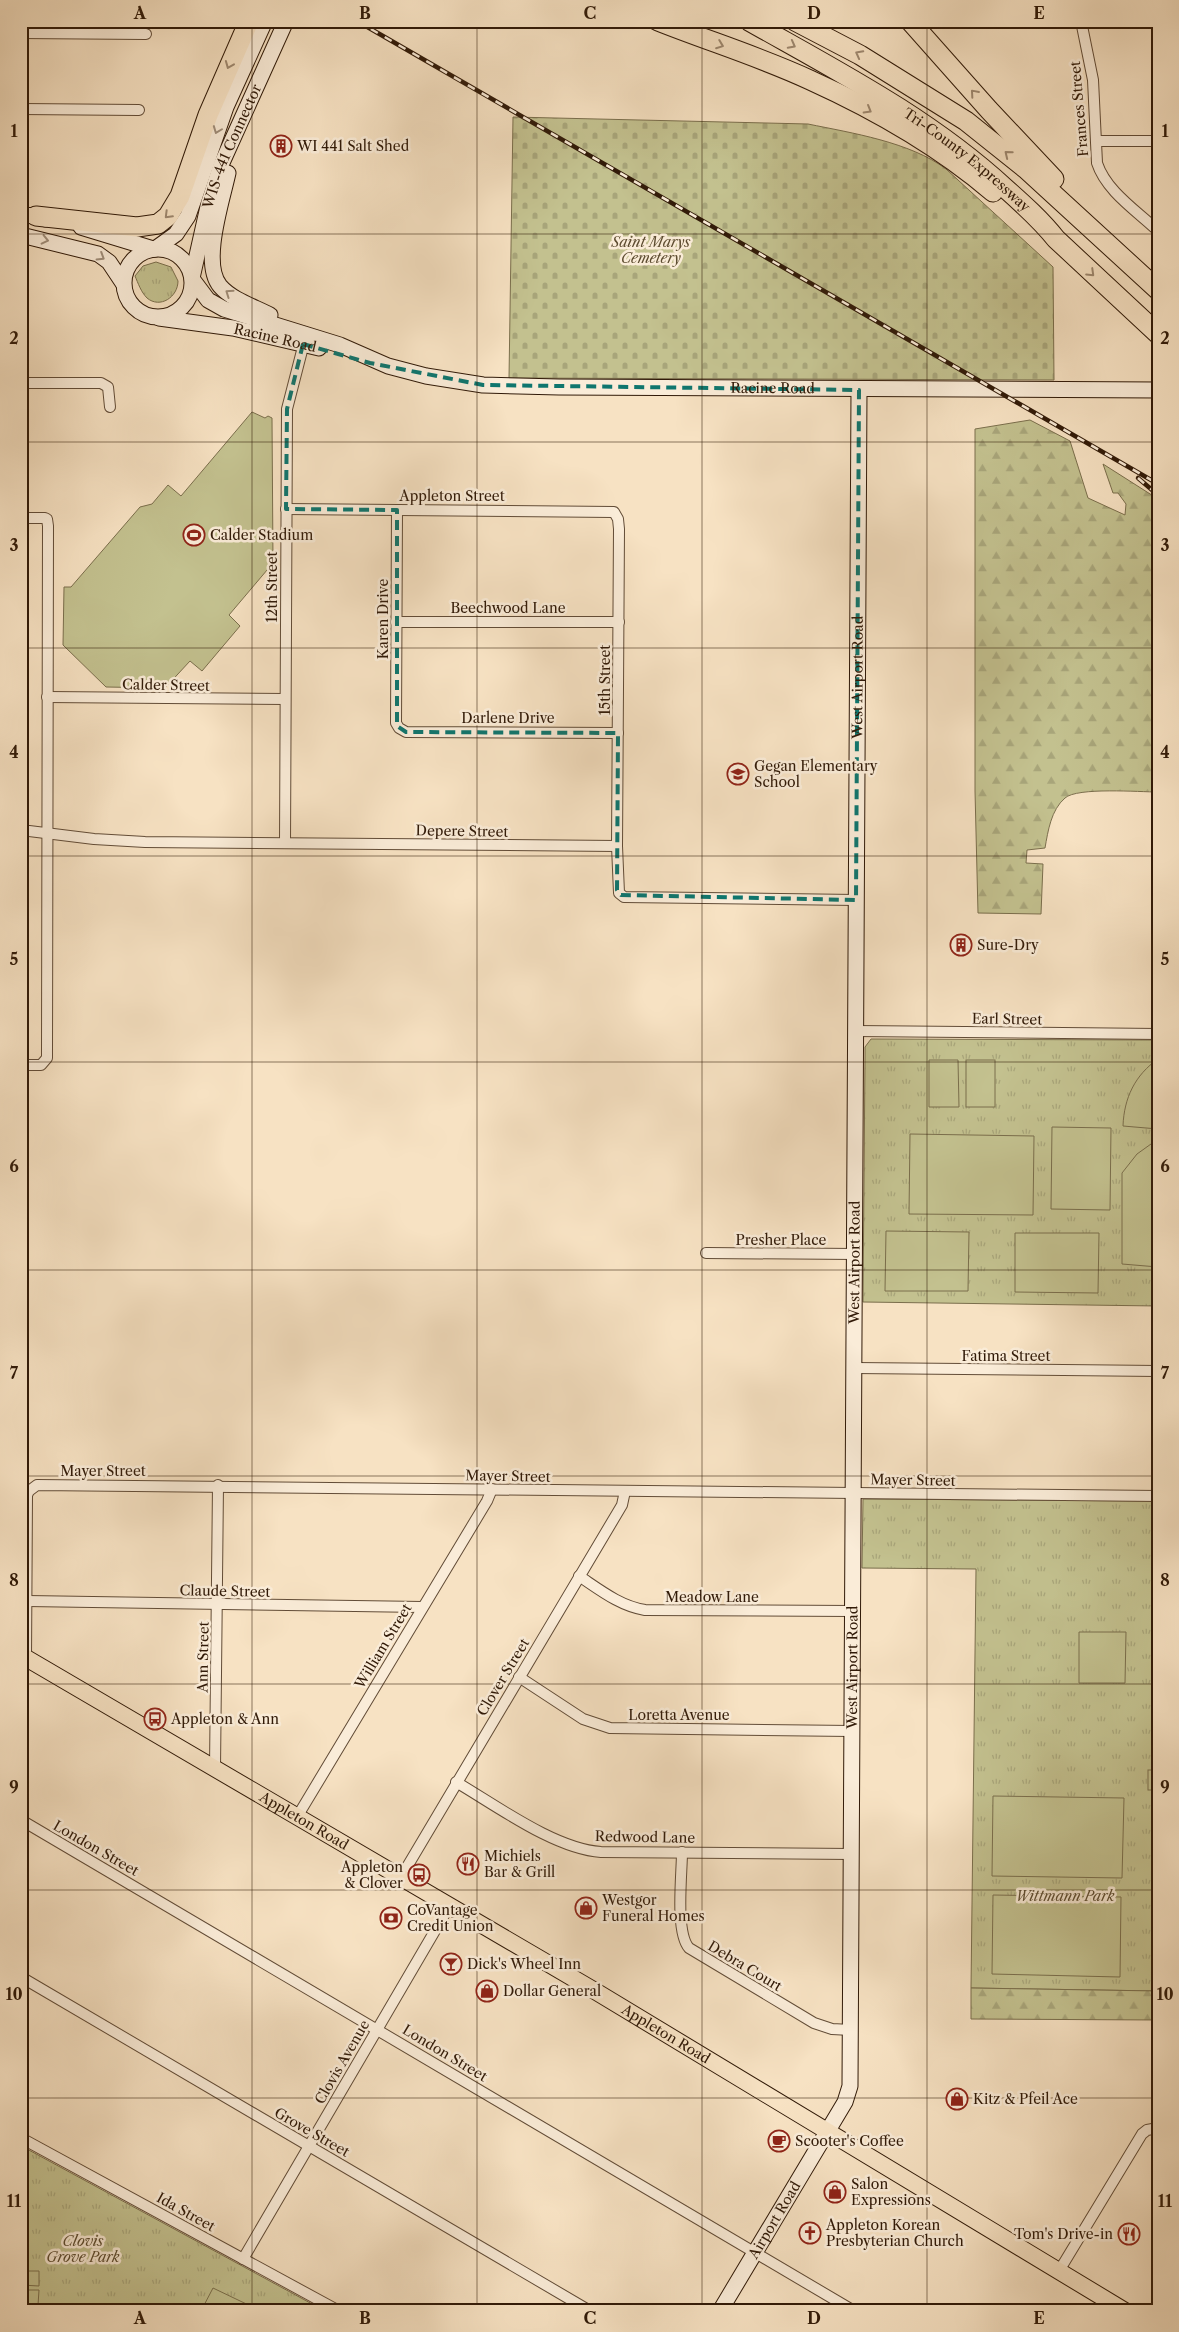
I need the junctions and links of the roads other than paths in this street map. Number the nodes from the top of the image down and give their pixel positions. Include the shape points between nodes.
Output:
1 (250, 21) edge
2 (265, 21) edge
3 (286, 21) edge
4 (658, 21) edge
5 (749, 21) edge
6 (795, 21) edge
7 (910, 21) edge
8 (1082, 22) edge
9 (1158, 22) edge
10 (21, 33) edge
11 (146, 34) dead end
12 (21, 109) edge
13 (139, 110) dead end
14 (1096, 140) junction
15 (1158, 141) edge
16 (230, 147) junction
17 (1070, 211) junction
18 (29, 215) edge
19 (1158, 231) edge
20 (21, 235) edge
21 (1056, 239) junction
22 (154, 249) junction
23 (193, 279) junction
24 (123, 283) junction
25 (1158, 290) edge
26 (158, 318) junction
27 (1158, 334) edge
28 (304, 337) junction
29 (21, 383) edge
30 (859, 390) junction
31 (1158, 390) edge
32 (110, 408) dead end
33 (286, 509) junction
34 (397, 510) junction
35 (617, 515) joint
36 (21, 518) edge
37 (396, 622) junction
38 (619, 622) junction
39 (47, 697) junction
40 (285, 699) junction
41 (399, 728) joint
42 (618, 733) junction
43 (21, 830) edge
44 (48, 834) junction
45 (285, 843) junction
46 (617, 846) junction
47 (856, 900) junction
48 (856, 1031) junction
49 (1158, 1034) edge
50 (21, 1065) edge
51 (706, 1253) dead end
52 (856, 1254) junction
53 (854, 1368) junction
54 (1158, 1371) edge
55 (218, 1486) junction
56 (492, 1489) junction
57 (625, 1491) junction
58 (854, 1493) junction
59 (1158, 1496) edge
60 (579, 1576) junction
61 (27, 1602) junction
62 (218, 1605) junction
63 (422, 1607) junction
64 (853, 1611) junction
65 (24, 1657) edge
66 (519, 1677) junction
67 (852, 1731) junction
68 (215, 1768) junction
69 (456, 1782) junction
70 (297, 1817) junction
71 (21, 1820) edge
72 (682, 1852) junction
73 (852, 1854) junction
74 (401, 1877) junction
75 (450, 1905) junction
76 (21, 1977) edge
77 (378, 2029) junction
78 (851, 2030) junction
79 (1158, 2128) edge
80 (828, 2130) junction
81 (21, 2138) edge
82 (310, 2146) junction
83 (755, 2252) junction
84 (243, 2259) junction
85 (1059, 2271) junction
86 (339, 2311) edge
87 (590, 2311) edge
88 (720, 2311) edge
89 (854, 2311) edge
90 (1124, 2311) edge

1 -> 18 highway via 208,115 180,196 168,216 158,224 137,227
2 -> 22 main road, WIS-441 Connector via 223,114 188,216 176,234
3 - 16 main road, WIS-441 Connector
4 -> 21 highway via 808,79 854,101 952,161 1040,233
5 -> 21 highway, Tri-County Expressway via 857,80 924,122 996,180
17 -> 6 highway, Tri-County Expressway via 1026,169 966,121 860,55
17 -> 7 highway via 1067,193
8 - 9 street
8 - 14 street, Frances Street via 1093,80
10 - 11 street
12 - 13 street
14 - 15 street
14 - 19 street, Frances Street via 1097,163 1103,178
16 - 23 main road, WIS-441 Connector via 210,202
28 -> 16 main road via 290,323 227,292 214,277 212,254
17 - 25 highway, Tri-County Expressway
18 - 22 main road
20 -> 24 main road via 98,254 110,262
21 -> 27 highway, Tri-County Expressway
22 - 23 main road via 166,249 179,256
22 - 24 main road via 144,251 129,264
23 - 26 main road via 192,291 184,306 170,316
23 - 28 main road, Racine Road via 215,305
24 - 26 main road via 130,304 138,311
26 - 28 main road, Racine Road
28 - 30 main road, Racine Road via 370,363 452,381 508,386
28 - 33 street, 12th Street via 287,408
29 - 32 street via 101,383 110,392
30 - 31 main road, Racine Road
30 - 47 main road, West Airport Road
33 - 34 street, Appleton Street
33 - 40 street, 12th Street
34 - 35 street, Appleton Street via 606,511
34 - 37 street, Karen Drive
35 - 38 street, 15th Street via 620,529
36 - 39 street via 47,519
37 - 38 street, Beechwood Lane
37 - 41 street, Karen Drive via 396,723
38 - 42 street, 15th Street
39 - 40 street, Calder Street
39 - 44 street
40 - 45 street, 12th Street
41 - 42 street, Darlene Drive via 406,732
42 - 46 street, 15th Street
43 - 44 street, Depere Street
44 - 45 street, Depere Street via 144,842
44 - 50 street via 47,1053 44,1062
45 - 46 street, Depere Street
46 - 47 street via 617,890 624,897
47 - 48 main road, West Airport Road
48 - 49 street, Earl Street
48 - 52 main road, West Airport Road
51 - 52 street, Presher Place
52 - 53 main road, West Airport Road
53 - 54 street, Fatima Street
53 - 58 main road, West Airport Road
55 - 56 street, Mayer Street
55 - 61 street, Mayer Street via 32,1487 27,1495
55 - 62 street, Ann Street
56 - 57 street, Mayer Street
56 - 63 street, William Street
57 - 58 street, Mayer Street
57 - 60 street, Clover Street via 622,1506
58 - 59 street, Mayer Street
58 - 64 main road, West Airport Road
60 - 64 street, Meadow Lane via 616,1600 646,1610
60 - 66 street, Clover Street
61 - 62 street, Claude Street
61 - 65 street, Mayer Street
62 - 63 street, Claude Street
62 - 68 street, Ann Street
63 - 70 street, William Street
64 - 67 main road, West Airport Road
65 - 68 main road, Appleton Road
66 - 67 street, Loretta Avenue via 582,1719 602,1727
66 - 69 street, Clover Street
67 - 73 main road, West Airport Road
68 - 70 main road, Appleton Road
69 - 72 street, Redwood Lane via 571,1847 602,1852
69 - 74 street, Clover Street
70 - 74 main road, Appleton Road
71 - 77 street, London Street
72 - 73 street, Redwood Lane
72 - 78 street, Debra Court via 681,1930 684,1943 814,2023 832,2029
73 - 78 main road, West Airport Road
74 - 75 main road, Appleton Road
75 - 77 street, Clovis Avenue
75 - 80 main road, Appleton Road
76 - 82 street, Grove Street
77 - 82 street, Clovis Avenue
77 - 83 street, London Street
78 - 80 main road, West Airport Road via 848,2094
79 - 85 street via 1142,2134
80 - 83 main road, Airport Road
80 - 85 main road, Appleton Road
81 - 84 street, Ida Street
82 - 84 street, Clovis Avenue
82 - 87 street, Grove Street
83 - 88 main road, Airport Road
83 - 89 street, London Street
84 - 86 street, Ida Street
85 - 90 main road, Appleton Road

